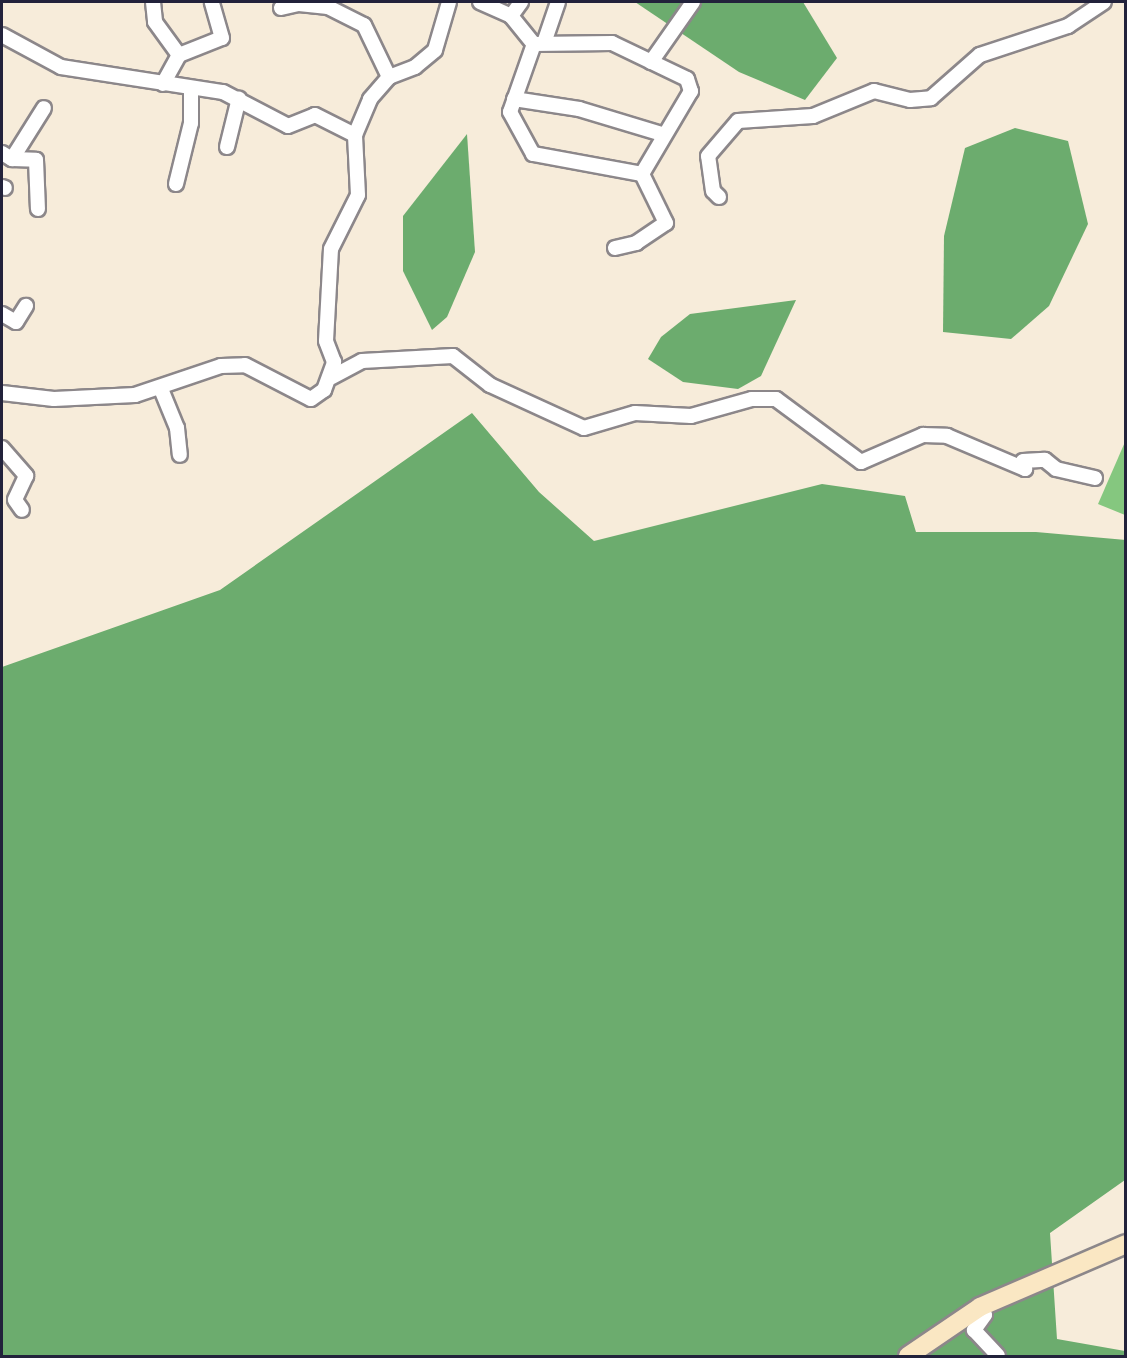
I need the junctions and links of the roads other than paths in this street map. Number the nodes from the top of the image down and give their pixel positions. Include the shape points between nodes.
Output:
1 (153, 2) edge
2 (212, 2) edge
3 (449, 2) edge
4 (480, 2) edge
5 (521, 2) edge
6 (558, 2) edge
7 (693, 2) edge
8 (1104, 2) edge
9 (281, 8) dead end
10 (511, 16) junction
11 (2, 35) edge
12 (539, 43) junction
13 (179, 55) junction
14 (651, 62) junction
15 (389, 77) junction
16 (163, 84) junction
17 (191, 88) junction
18 (239, 98) junction
19 (514, 99) junction
20 (44, 108) dead end
21 (662, 134) junction
22 (355, 135) junction
23 (227, 147) dead end
24 (7, 156) edge
25 (642, 174) junction
26 (176, 184) dead end
27 (719, 197) dead end
28 (38, 209) dead end
29 (615, 248) dead end
30 (26, 306) dead end
31 (2, 314) edge
32 (333, 377) junction
33 (161, 389) junction
34 (2, 393) edge
35 (2, 448) edge
36 (180, 454) dead end
37 (1095, 478) dead end
38 (22, 510) dead end
39 (1125, 1244) edge
40 (980, 1307) junction
41 (908, 1356) edge
42 (998, 1356) edge

1 - 13 street via 155,22
2 - 13 street via 222,38
3 - 15 street via 435,50 415,67
4 - 10 street
5 - 10 street
6 - 12 street
7 - 14 street
8 - 27 street via 1068,26 980,55 931,98 910,100 874,91 813,116 738,121 708,156 712,191
9 - 15 street via 299,4 328,7 364,26
10 - 12 street
11 - 16 street via 61,67
12 - 14 street via 612,44
12 - 19 street
13 - 16 street
14 - 21 street via 687,79 691,91
15 - 22 street via 370,99
16 - 17 street
17 - 18 street
17 - 26 street via 191,123
18 - 22 street via 288,126 315,114
18 - 23 street
19 - 21 street via 579,109
19 - 25 street via 510,112 533,154
20 - 24 street
21 - 25 street
22 - 32 street via 358,195 332,249 328,287 326,341 334,362
24 - 28 street via 42,161 31,192
25 - 29 street via 666,223 636,243
30 - 31 street via 16,322
32 - 33 street via 310,399 245,365 221,366
32 - 37 street via 363,361 453,356 490,385 584,428 635,413 691,416 752,399 776,399 861,462 923,435 946,436 1025,469 1023,461 1045,460 1056,469
33 - 34 street via 54,399
33 - 36 street via 177,428
35 - 38 street via 26,476 15,500
39 - 40 street
40 - 41 street
40 - 42 street via 986,1314 974,1330

